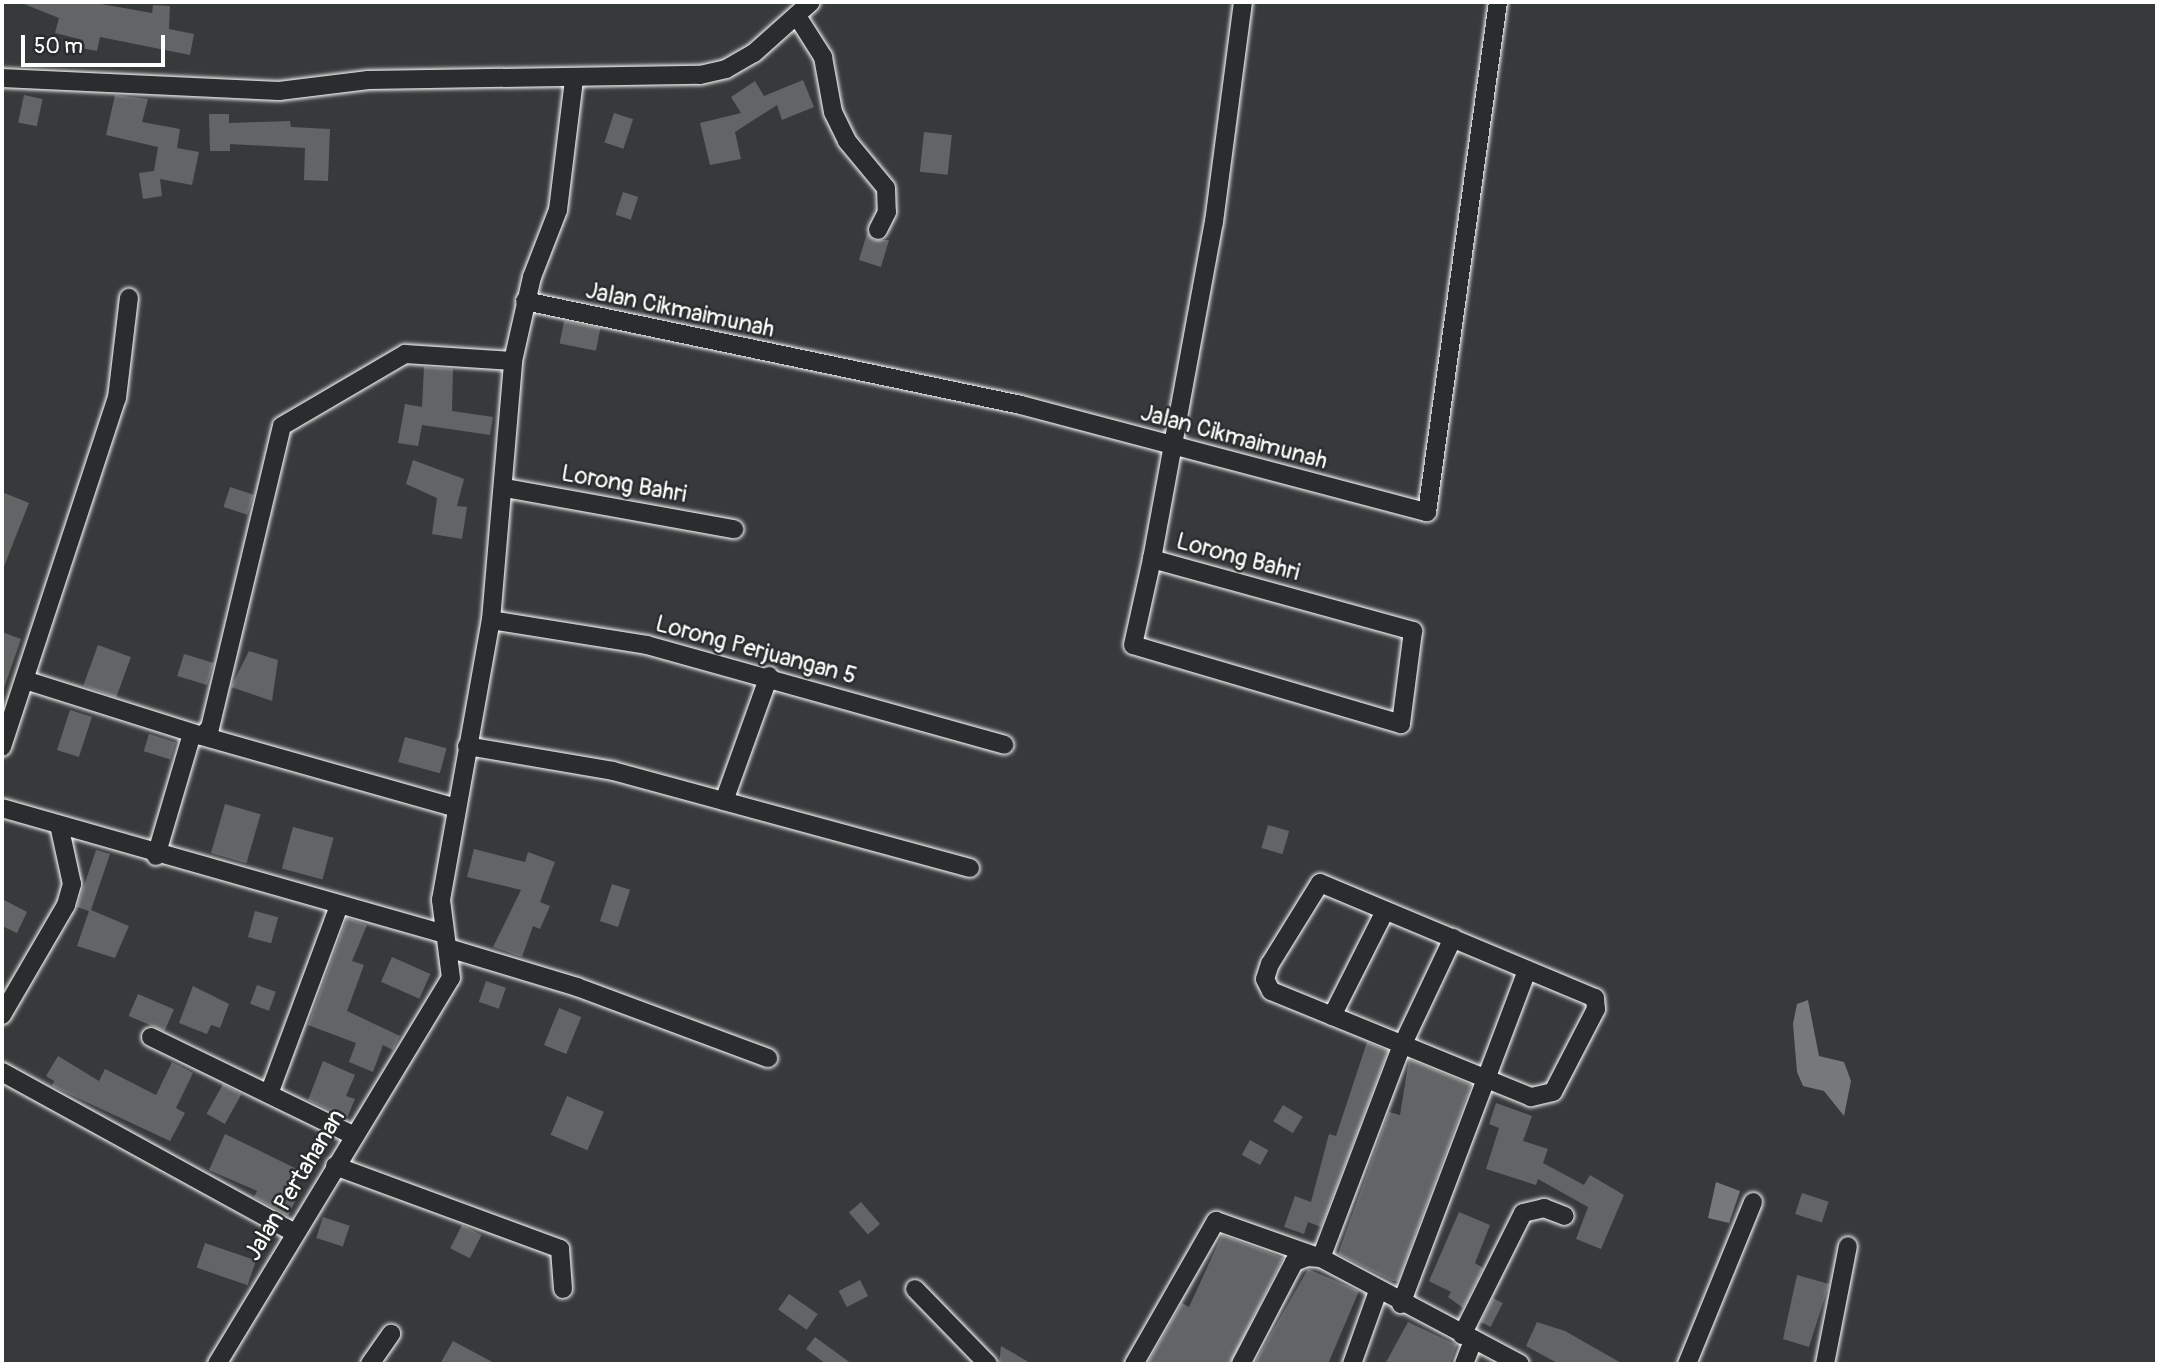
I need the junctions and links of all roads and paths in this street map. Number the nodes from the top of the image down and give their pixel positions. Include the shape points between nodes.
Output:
1 (811, 2) edge
2 (1243, 2) edge
3 (1497, 2) edge
4 (796, 16) junction
5 (2, 78) edge
6 (574, 79) junction
7 (878, 230) dead end
8 (129, 298) dead end
9 (525, 302) junction
10 (513, 361) junction
11 (1168, 446) junction
12 (505, 488) junction
13 (734, 528) dead end
14 (1152, 559) junction
15 (491, 620) junction
16 (769, 676) junction
17 (28, 681) junction
18 (196, 736) junction
19 (1003, 745) dead end
20 (467, 746) junction
21 (2, 747) edge
22 (724, 801) junction
23 (2, 808) edge
24 (457, 808) junction
25 (59, 825) junction
26 (156, 856) junction
27 (970, 868) dead end
28 (340, 906) junction
29 (1385, 911) junction
30 (1453, 938) junction
31 (446, 941) junction
32 (1527, 970) junction
33 (2, 1015) edge
34 (1332, 1016) junction
35 (151, 1037) dead end
36 (1402, 1045) junction
37 (768, 1058) dead end
38 (2, 1072) edge
39 (1481, 1079) junction
40 (269, 1094) junction
41 (353, 1135) junction
42 (335, 1166) junction
43 (1753, 1202) dead end
44 (1565, 1216) dead end
45 (295, 1233) junction
46 (1848, 1246) dead end
47 (1321, 1258) junction
48 (563, 1289) dead end
49 (915, 1289) dead end
50 (1378, 1291) junction
51 (1401, 1304) junction
52 (391, 1334) dead end
53 (1468, 1338) junction
54 (217, 1364) edge
55 (370, 1364) edge
56 (988, 1364) edge
57 (1134, 1364) edge
58 (1241, 1364) edge
59 (1352, 1364) edge
60 (1464, 1364) edge
61 (1520, 1364) edge
62 (1687, 1364) edge
63 (1825, 1364) edge

1 - 4 street
2 - 11 street via 1214,222
3 - 11 street, Jalan Cikmaimunah via 1427,512
4 - 6 street via 726,69
4 - 7 street via 823,57 833,112 847,141 886,188 887,212
5 - 6 street via 279,90 368,80
6 - 9 street, Jalan Pertahanan via 558,210
8 - 17 street via 117,398
9 - 10 street, Jalan Pertahanan
9 - 11 street, Jalan Cikmaimunah via 1021,405
10 - 12 street, Jalan Pertahanan
10 - 18 street via 405,354 282,426 210,728
11 - 14 street
12 - 13 street, Lorong Bahri
12 - 15 street, Jalan Pertahanan
14 - 14 street, Lorong Bahri via 1413,631 1401,724 1133,645
15 - 16 street, Lorong Perjuangan 5 via 647,645
15 - 20 street, Jalan Pertahanan
16 - 19 street, Lorong Perjuangan 5
16 - 22 street
17 - 18 street
17 - 21 street
18 - 24 street
18 - 26 street
20 - 22 street via 612,771
20 - 24 street, Jalan Pertahanan
22 - 27 street
23 - 25 street
24 - 31 street, Jalan Pertahanan via 441,900
25 - 26 street
25 - 33 street via 72,884 66,905
26 - 28 street
28 - 31 street
28 - 40 street
29 - 30 street
29 - 34 street
29 - 34 street via 1320,883 1273,957 1265,979 1271,991
30 - 32 street
30 - 36 street
31 - 37 street
31 - 41 street, Jalan Pertahanan via 451,978
32 - 39 street
32 - 39 street via 1591,995 1596,1009 1549,1095 1531,1097
34 - 36 street
35 - 40 street
36 - 39 street
36 - 47 street
38 - 45 street
39 - 51 street
40 - 41 street
41 - 42 street, Jalan Pertahanan
42 - 45 street, Jalan Pertahanan
42 - 48 street via 560,1249
43 - 62 street
44 - 53 street via 1544,1208 1523,1213
45 - 54 street, Jalan Pertahanan
46 - 63 street
47 - 50 street
47 - 57 street via 1216,1221
47 - 58 street via 1294,1262
49 - 56 street
50 - 51 street
50 - 59 street
51 - 53 street
52 - 55 street
53 - 60 street
53 - 61 street

